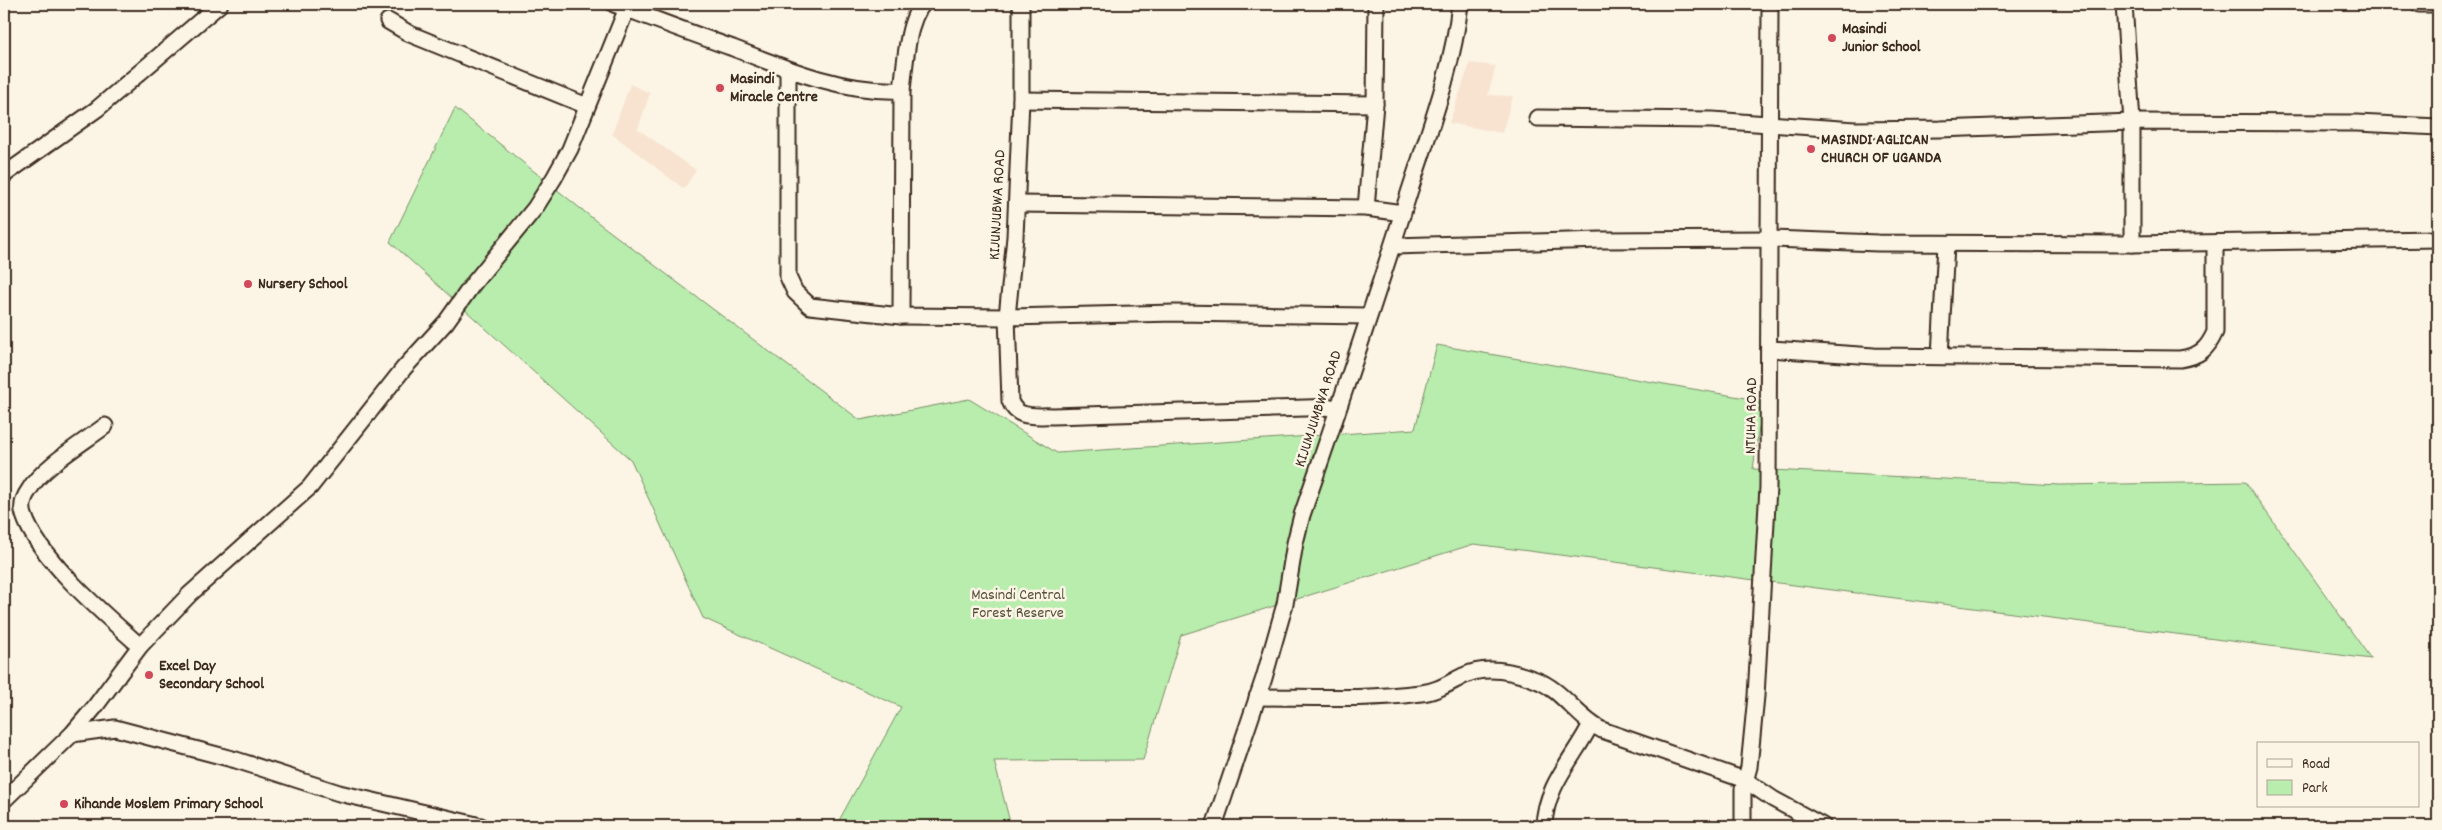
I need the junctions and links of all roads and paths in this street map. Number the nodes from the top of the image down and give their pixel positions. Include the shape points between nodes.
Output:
1 (220, 4) edge
2 (923, 4) edge
3 (1021, 4) edge
4 (1376, 4) edge
5 (1460, 4) edge
6 (1770, 4) edge
7 (2124, 4) edge
8 (2419, 4) edge
9 (2438, 4) edge
10 (621, 6) edge
11 (388, 21) dead end
12 (788, 70) junction
13 (902, 90) junction
14 (1021, 100) junction
15 (1376, 104) junction
16 (587, 106) junction
17 (1537, 118) dead end
18 (2132, 122) junction
19 (1768, 125) junction
20 (2438, 126) edge
21 (4, 175) edge
22 (1017, 204) junction
23 (1366, 208) junction
24 (1403, 213) junction
25 (1770, 239) junction
26 (2438, 239) edge
27 (2215, 243) junction
28 (1946, 244) junction
29 (2132, 244) junction
30 (1394, 246) junction
31 (901, 316) junction
32 (1368, 316) junction
33 (1007, 317) junction
34 (1770, 350) junction
35 (1940, 356) junction
36 (1338, 407) junction
37 (105, 426) dead end
38 (140, 646) junction
39 (1257, 697) junction
40 (94, 708) junction
41 (1591, 724) junction
42 (115, 728) junction
43 (72, 734) junction
44 (1745, 780) junction
45 (4, 800) edge
46 (478, 826) edge
47 (1214, 826) edge
48 (1544, 826) edge
49 (1743, 826) edge
50 (1823, 826) edge

1 - 21 street via 97,109
2 - 13 street via 914,18
3 - 14 street, KIJUNJUBWA ROAD
4 - 15 street
5 - 24 street, KIJUMJUMBWA ROAD via 1457,34 1443,87
6 - 19 street, NTUHA ROAD
7 - 18 street
8 - 9 street
10 - 12 street
10 - 16 street
11 - 16 street via 410,34
12 - 13 street via 867,90
12 - 31 street via 788,277 795,292 810,306
13 - 31 street
14 - 15 street
14 - 22 street, KIJUNJUBWA ROAD
15 - 23 street
16 - 38 street via 570,149 535,208 310,487 190,594
17 - 19 street via 1712,120
18 - 19 street via 1855,130
18 - 20 street
18 - 29 street
19 - 25 street, NTUHA ROAD
22 - 23 street
22 - 33 street, KIJUNJUBWA ROAD
23 - 24 street
24 - 30 street, KIJUMJUMBWA ROAD
25 - 28 street
25 - 30 street
25 - 34 street, NTUHA ROAD
26 - 27 street
27 - 29 street
27 - 35 street via 2215,332 2209,345 2192,358
28 - 29 street
28 - 35 street
30 - 32 street, KIJUMJUMBWA ROAD
31 - 33 street
32 - 33 street via 1175,313
32 - 36 street, KIJUMJUMBWA ROAD
33 - 36 street, KIJUNJUBWA ROAD via 1010,401 1020,414 1053,416
34 - 35 street
34 - 44 street, NTUHA ROAD via 1762,608
36 - 39 street, KIJUMJUMBWA ROAD via 1302,516 1285,604
37 - 38 street via 41,475 24,500 24,515 46,554
38 - 40 street
39 - 41 street via 1421,694 1470,673 1489,670 1544,683
39 - 47 street, KIJUMJUMBWA ROAD
40 - 42 street
40 - 43 street
41 - 44 street
41 - 48 street via 1580,747 1554,785
42 - 43 street
42 - 46 street via 236,760 339,793
43 - 45 street
44 - 49 street, NTUHA ROAD
44 - 50 street

